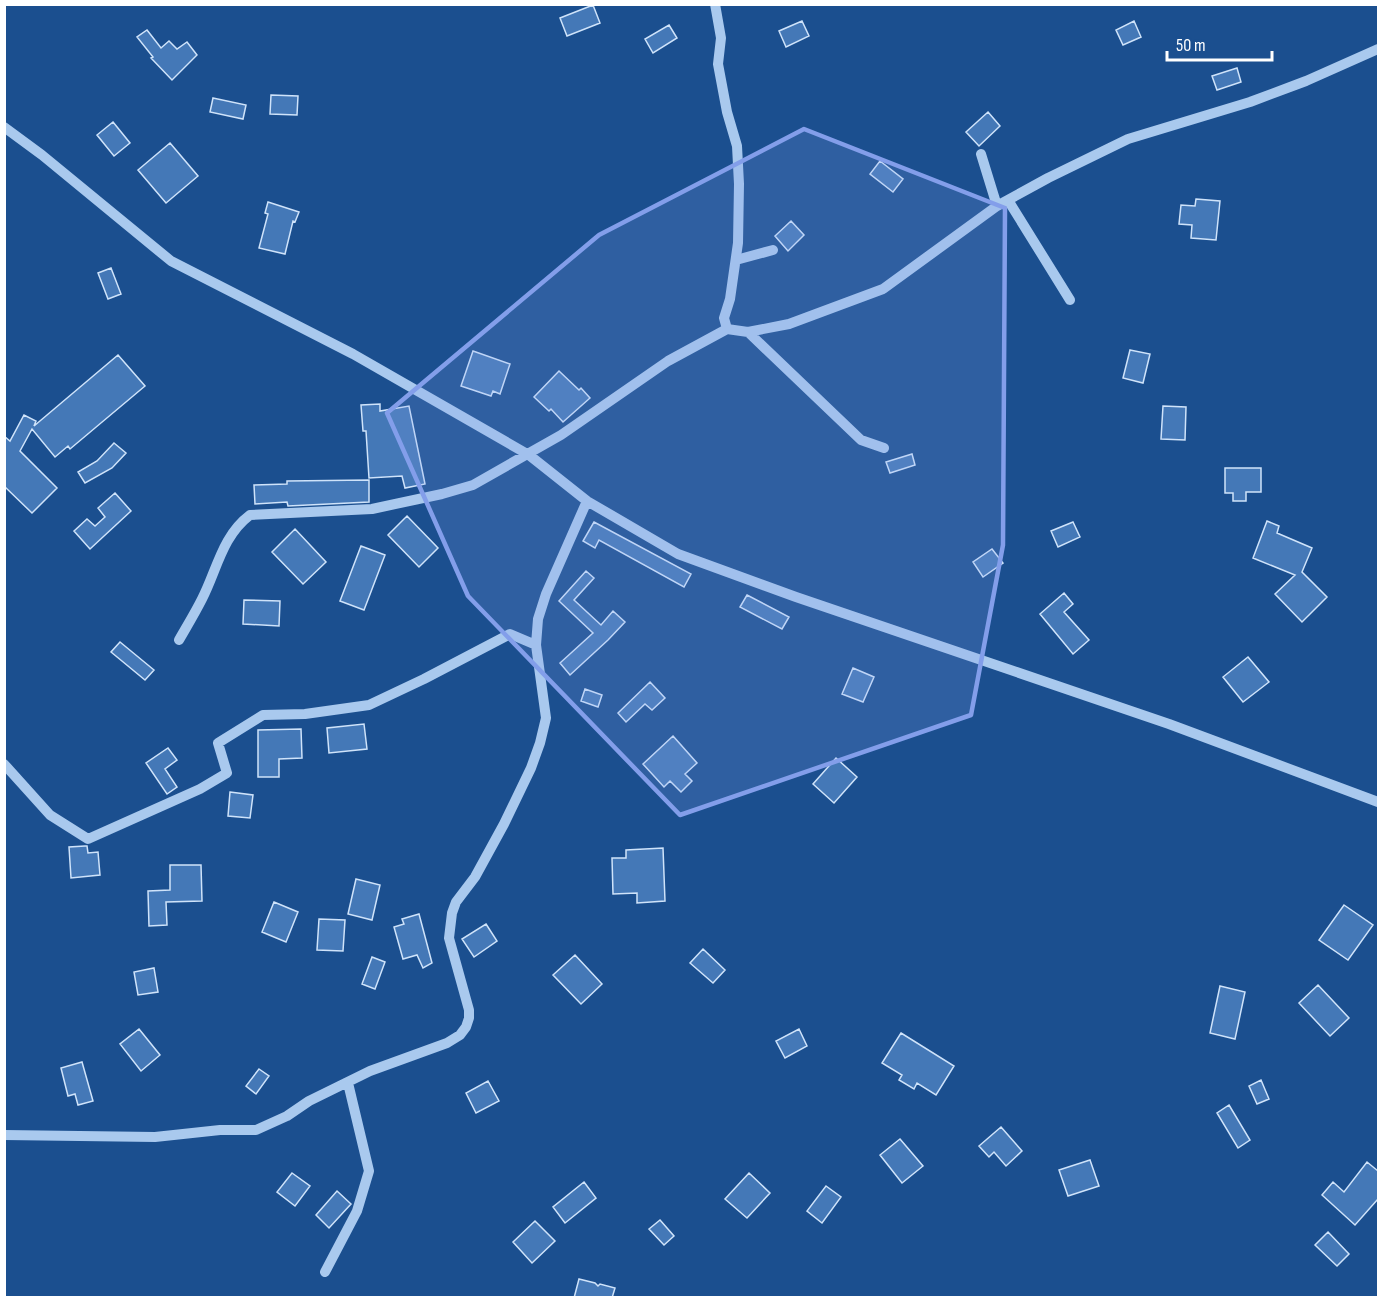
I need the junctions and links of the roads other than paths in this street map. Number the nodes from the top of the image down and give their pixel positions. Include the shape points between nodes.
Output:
1 (715, 4) edge
2 (1378, 49) edge
3 (4, 127) edge
4 (981, 154) dead end
5 (1008, 200) junction
6 (998, 206) junction
7 (773, 250) dead end
8 (736, 260) junction
9 (1070, 300) dead end
10 (727, 329) junction
11 (748, 332) junction
12 (884, 448) dead end
13 (529, 455) junction
14 (587, 501) junction
15 (179, 640) dead end
16 (536, 645) junction
17 (4, 764) edge
18 (1378, 802) edge
19 (348, 1083) junction
20 (4, 1135) edge
21 (325, 1272) dead end

1 - 8 street via 721,38 718,64 737,146
2 - 5 street via 1261,98 1128,139
3 - 13 street via 171,261 353,354
4 - 6 street
5 - 6 street
5 - 9 street
6 - 11 street via 883,289 789,324
7 - 8 street
8 - 10 street via 724,318
10 - 11 street
10 - 13 street via 668,361
11 - 12 street via 861,440
13 - 14 street
13 - 15 street via 473,485 405,502 372,509 250,515 238,524 225,545
14 - 16 street via 546,594 538,619
14 - 18 street via 678,554 1169,724
16 - 17 street via 510,634 369,705 305,714 262,715 218,743 226,773 200,789 88,839 50,815
16 - 19 street via 546,718 540,743 504,824 452,913 450,938 469,1010 466,1027 447,1043
19 - 20 street via 256,1130 155,1137
19 - 21 street via 369,1171 357,1211

